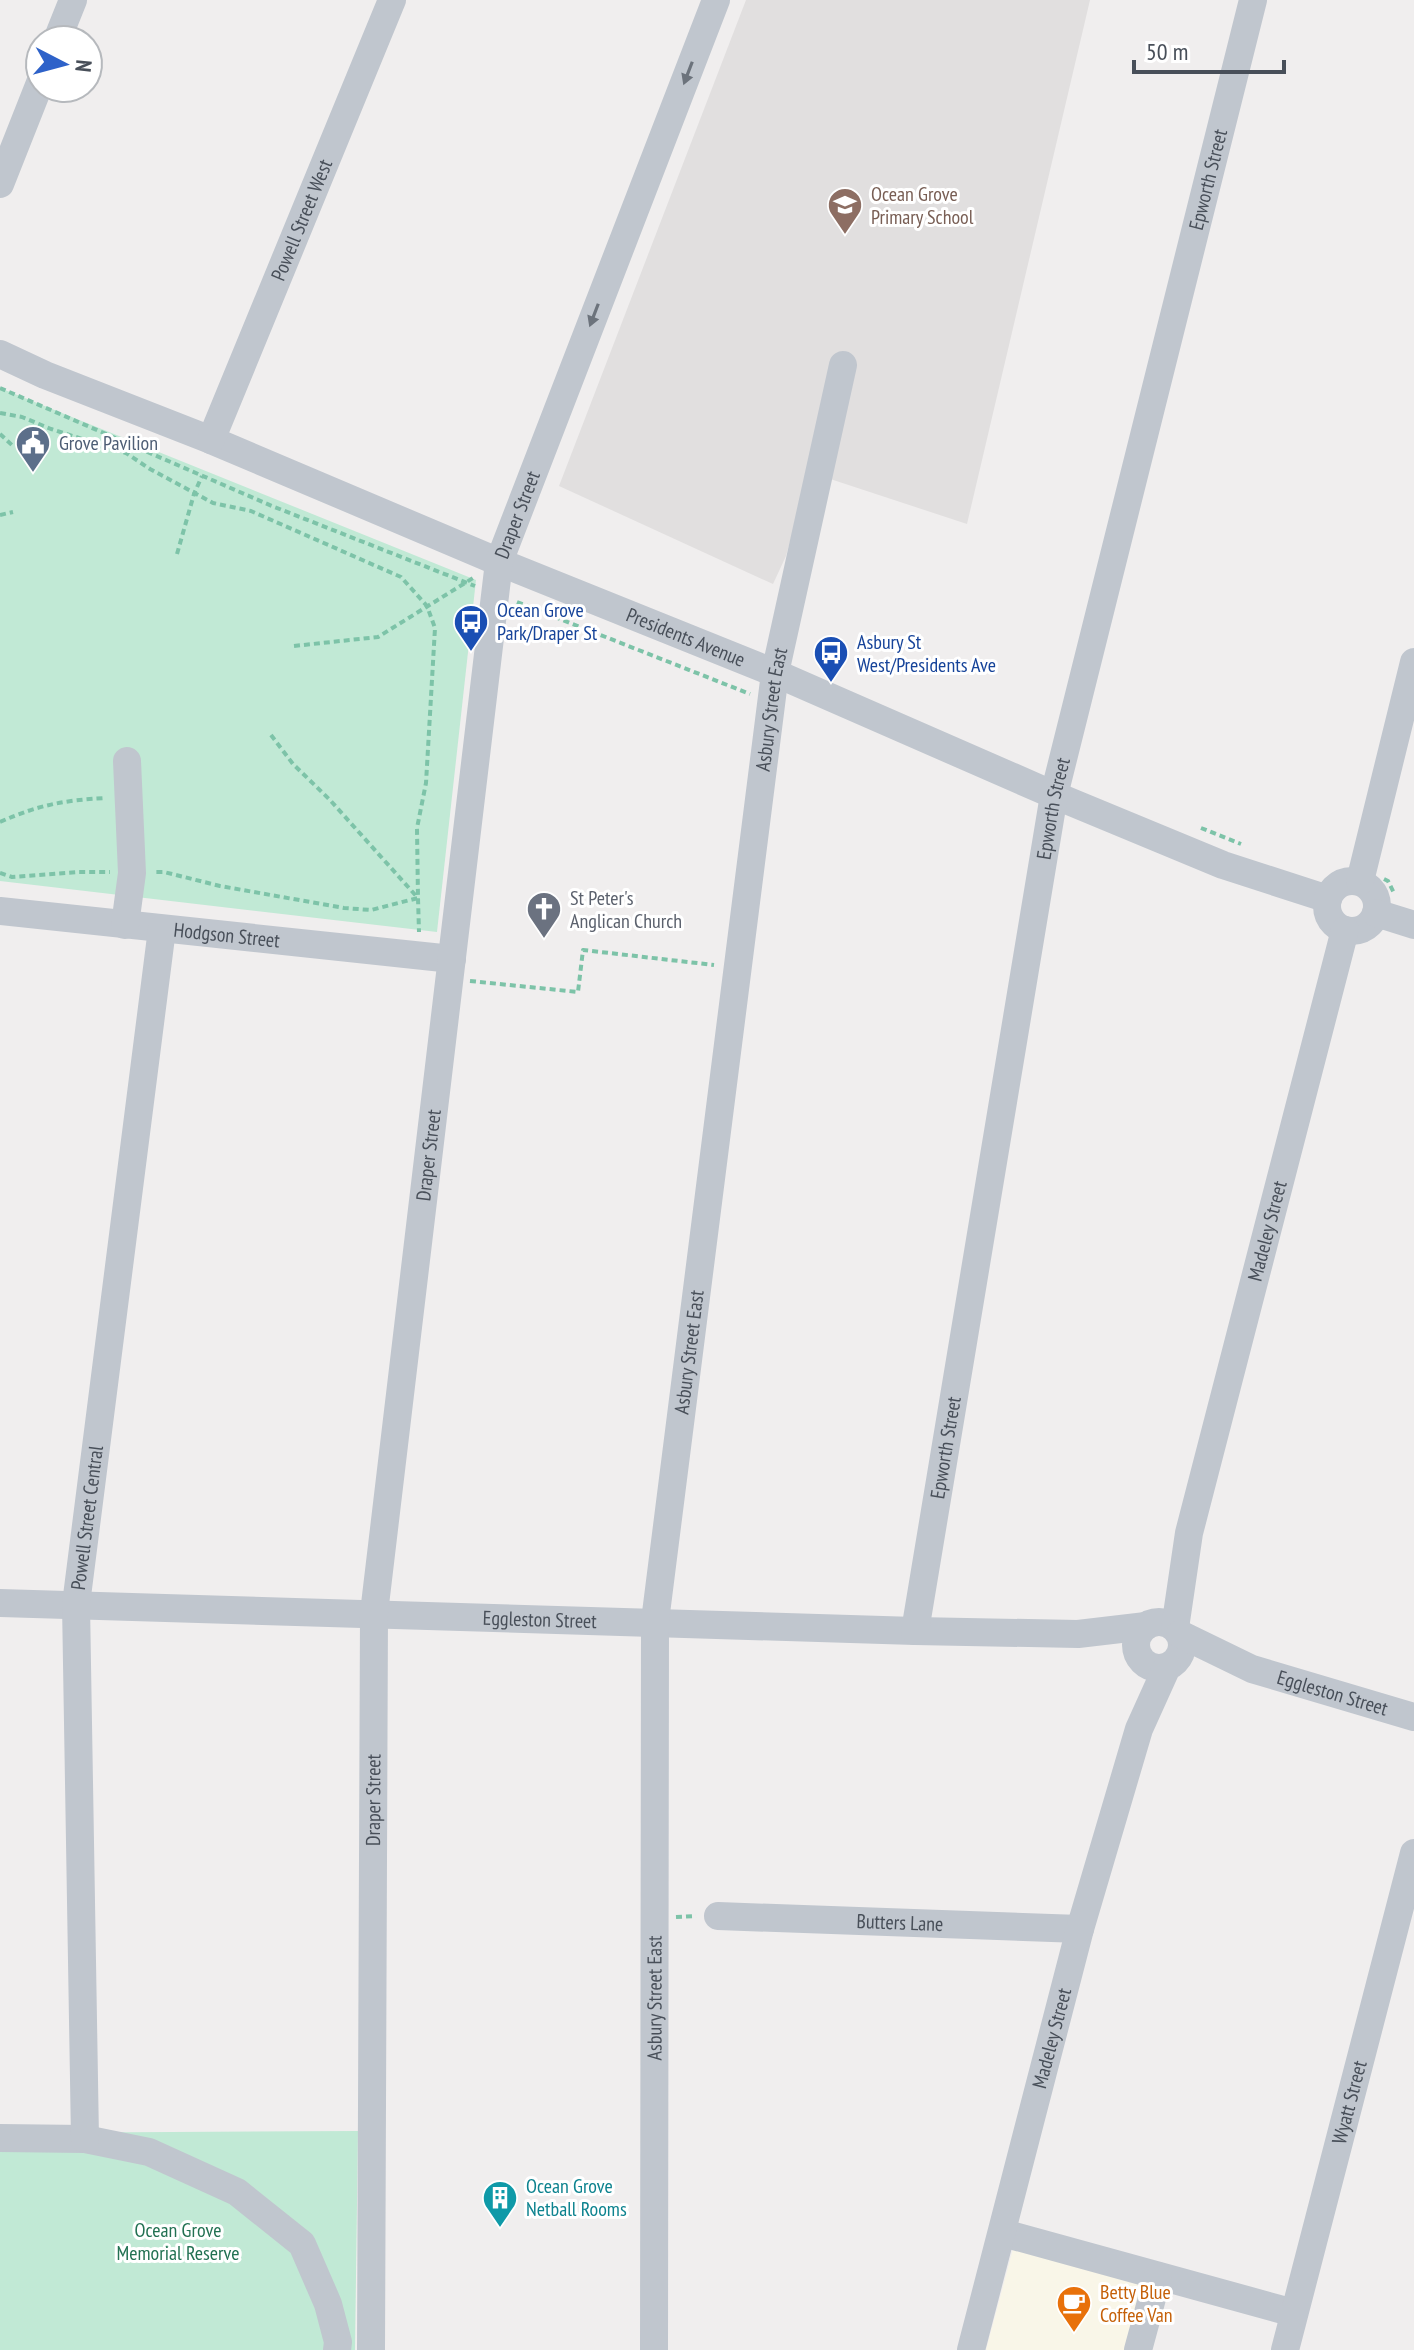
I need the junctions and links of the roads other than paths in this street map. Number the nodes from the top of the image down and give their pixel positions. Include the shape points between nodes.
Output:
1 (73, 0) edge
2 (392, 0) edge
3 (716, 0) edge
4 (1253, 0) edge
5 (63, 24) edge
6 (32, 104) edge
7 (0, 184) edge
8 (0, 354) edge
9 (0, 361) edge
10 (843, 365) dead end
11 (45, 375) junction
12 (211, 440) junction
13 (499, 562) junction
14 (1414, 662) edge
15 (775, 673) junction
16 (127, 761) dead end
17 (1054, 795) junction
18 (1360, 881) junction
19 (1328, 899) junction
20 (0, 911) edge
21 (1376, 913) junction
22 (125, 925) junction
23 (1414, 925) edge
24 (162, 929) junction
25 (1345, 930) junction
26 (460, 970) junction
27 (0, 1603) edge
28 (76, 1604) junction
29 (374, 1613) junction
30 (655, 1621) junction
31 (915, 1631) junction
32 (1159, 1644) junction
33 (1414, 1717) edge
34 (1414, 1853) edge
35 (718, 1916) road end
36 (1080, 1929) junction
37 (85, 2126) junction
38 (0, 2138) edge
39 (1003, 2233) junction
40 (1158, 2276) junction
41 (1294, 2313) junction
42 (337, 2350) edge
43 (371, 2350) edge
44 (654, 2350) edge
45 (971, 2350) edge
46 (1138, 2350) edge
47 (1285, 2350) edge

1 - 5 street
2 - 12 street, Powell Street West
3 -> 13 street, Draper Street
4 - 17 street, Epworth Street
6 - 7 street
8 - 11 street, Presidents Avenue
9 - 11 street, Presidents Avenue
10 - 15 street, Asbury Street East
11 - 12 street, Presidents Avenue
12 - 13 street, Presidents Avenue
13 - 15 street, Presidents Avenue
13 - 26 street, Draper Street
14 - 18 street
15 - 17 street, Presidents Avenue
15 - 30 street, Asbury Street East
16 - 22 street via 132,873
17 - 19 street, Presidents Avenue via 1223,865
17 - 31 street, Epworth Street
18 - 19 street via 1340,883
18 - 21 street via 1374,894
19 - 25 street via 1330,918
20 - 22 street, Hodgson Street
21 - 23 street
21 - 25 street via 1364,928
22 - 24 street, Hodgson Street
24 - 26 street, Hodgson Street via 421,956
24 - 28 street, Powell Street Central
25 - 32 street, Madeley Street
26 - 29 street, Draper Street
27 - 28 street, Eggleston Street
28 - 29 street, Eggleston Street
28 - 37 street, Powell Street Central
29 - 30 street, Eggleston Street
29 - 43 street, Draper Street
30 - 31 street, Eggleston Street
30 - 44 street, Asbury Street East
31 - 32 street, Eggleston Street via 1078,1634
32 - 33 street, Eggleston Street
32 - 36 street, Madeley Street
34 - 41 street, Wyatt Street
35 - 36 street, Butters Lane
36 - 39 street, Madeley Street
37 - 38 street
37 - 42 street via 237,2192 302,2244 328,2304
39 - 40 street
39 - 45 street, Madeley Street
40 - 41 street
40 - 46 street
41 - 47 street, Wyatt Street

